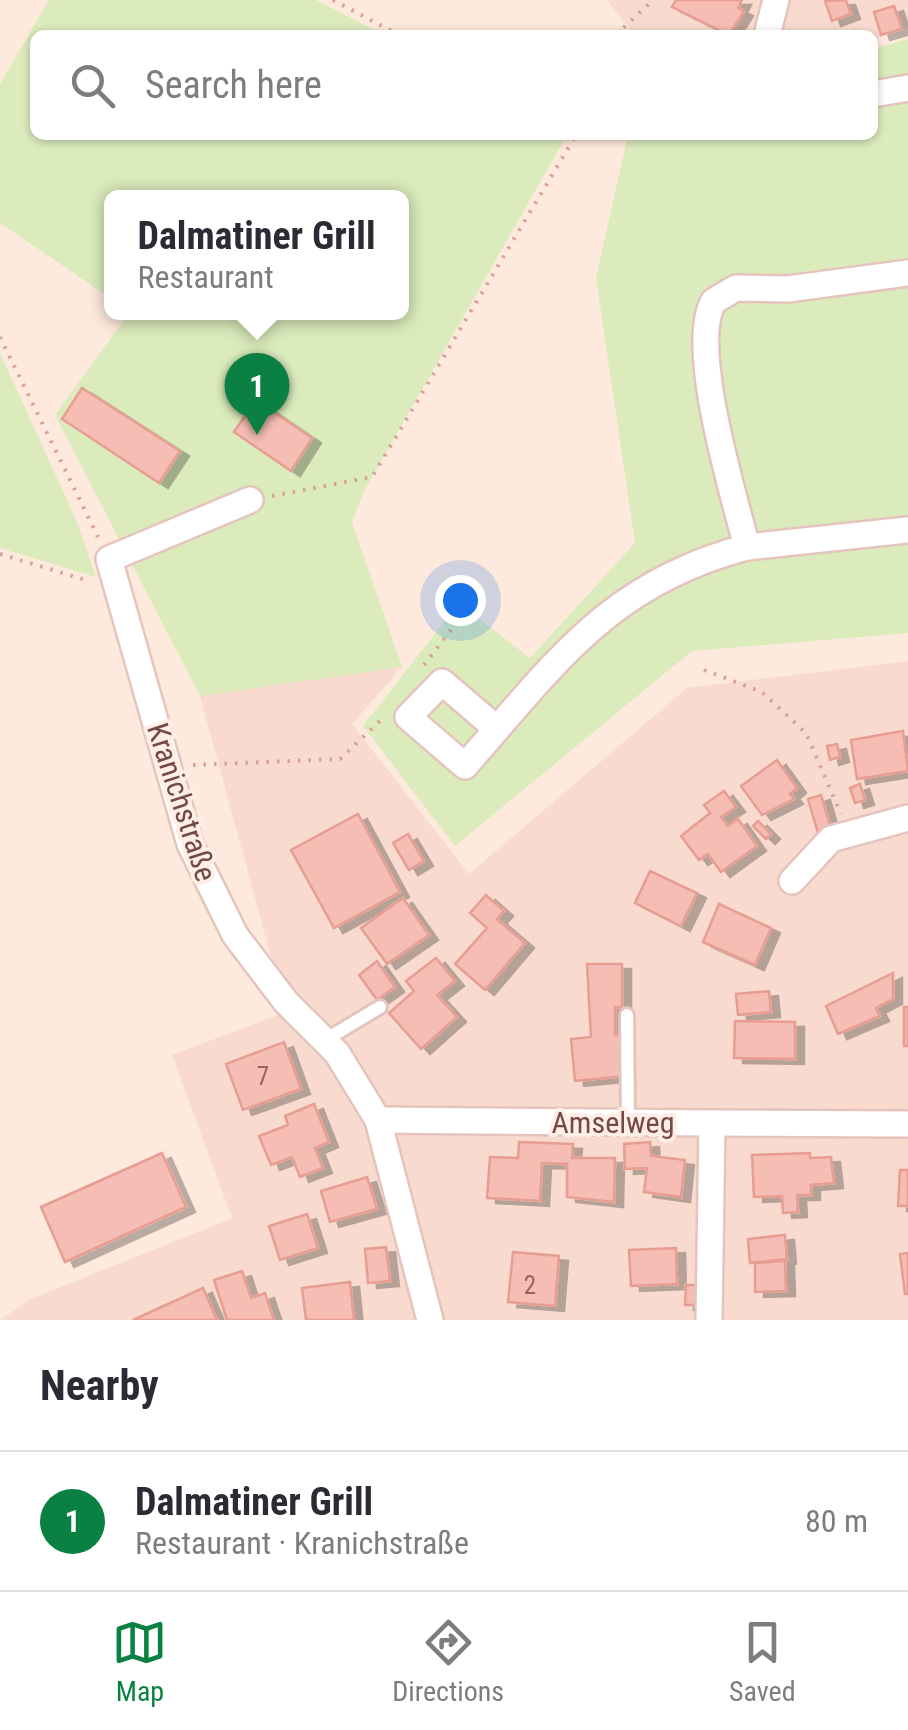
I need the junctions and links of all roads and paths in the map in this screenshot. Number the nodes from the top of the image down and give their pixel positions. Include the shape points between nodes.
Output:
1 (333, 0) edge
2 (653, 0) edge
3 (776, 0) edge
4 (390, 30) edge
5 (621, 30) edge
6 (767, 30) edge
7 (908, 88) edge
8 (878, 93) edge
9 (573, 140) edge
10 (908, 273) edge
11 (0, 336) edge
12 (250, 500) joint
13 (908, 530) edge
14 (747, 547) junction
15 (0, 554) edge
16 (109, 559) junction
17 (122, 594) junction
18 (473, 601) dead end
19 (704, 670) dead end
20 (414, 678) dead end
21 (393, 705) dead end
22 (497, 729) dead end
23 (171, 779) junction
24 (908, 818) edge
25 (848, 834) junction
26 (792, 882) dead end
27 (380, 1008) dead end
28 (627, 1015) dead end
29 (325, 1040) junction
30 (378, 1120) junction
31 (628, 1122) junction
32 (712, 1123) junction
33 (908, 1124) edge
34 (430, 1320) edge
35 (709, 1320) edge

1 - 4 path
2 - 5 path
3 - 6 street
7 - 8 street
9 - 12 path via 372,477
10 - 14 street via 788,289 736,288 710,308 712,400
11 - 16 path
12 - 16 street
13 - 14 street
14 - 22 street via 686,566 604,614
15 - 17 path
16 - 17 street, Kranichstraße
17 - 23 street, Kranichstraße
18 - 20 path
19 - 25 path via 762,692 806,733
21 - 23 path via 340,759 200,762
23 - 29 street, Kranichstraße via 190,844 235,935
24 - 25 street
25 - 26 street via 831,839
27 - 29 lane
28 - 31 lane
29 - 30 street, Kranichstraße
30 - 31 street, Amselweg
30 - 34 street, Kranichstraße
31 - 32 street, Amselweg
32 - 33 street
32 - 35 street, Amselweg

